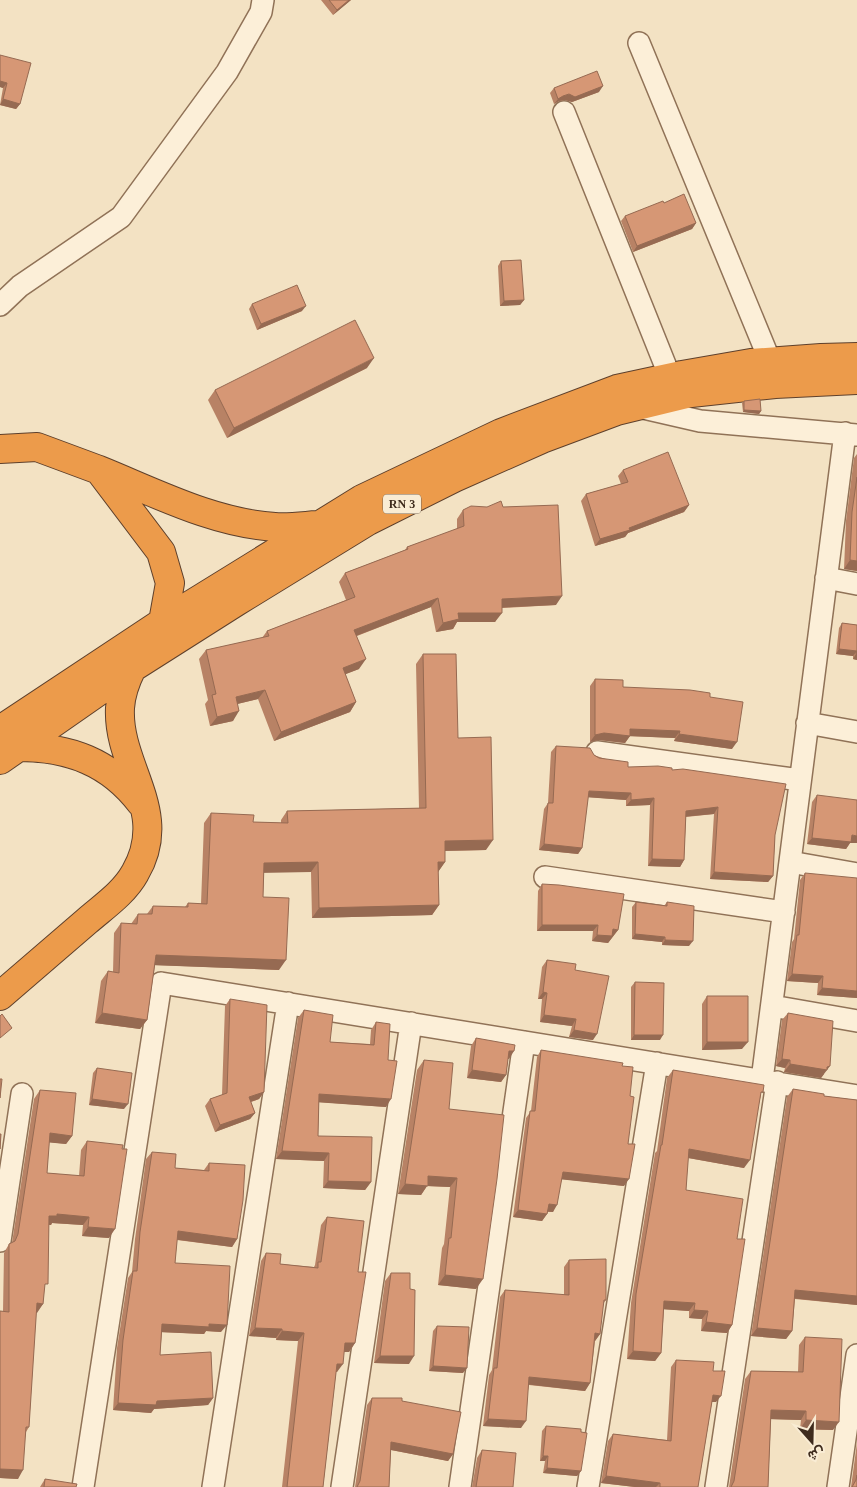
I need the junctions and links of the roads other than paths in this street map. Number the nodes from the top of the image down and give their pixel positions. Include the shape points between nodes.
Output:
1 (263, 0) edge
2 (638, 43) dead end
3 (564, 112) dead end
4 (0, 306) edge
5 (857, 357) edge
6 (770, 361) junction
7 (670, 377) junction
8 (857, 380) edge
9 (636, 406) junction
10 (851, 434) edge
11 (0, 449) edge
12 (99, 470) junction
13 (319, 525) junction
14 (826, 578) junction
15 (857, 584) edge
16 (164, 622) junction
17 (132, 668) junction
18 (807, 724) junction
19 (857, 732) edge
20 (6, 746) edge
21 (597, 752) dead end
22 (800, 780) junction
23 (146, 811) junction
24 (790, 862) junction
25 (857, 874) edge
26 (545, 876) dead end
27 (784, 912) junction
28 (0, 996) edge
29 (288, 1004) junction
30 (772, 1006) junction
31 (857, 1021) edge
32 (411, 1023) junction
33 (524, 1042) junction
34 (657, 1063) junction
35 (770, 1081) junction
36 (22, 1094) dead end
37 (857, 1096) edge
38 (0, 1241) edge
39 (857, 1355) edge
40 (82, 1487) edge
41 (213, 1487) edge
42 (342, 1487) edge
43 (460, 1487) edge
44 (588, 1487) edge
45 (716, 1487) edge
46 (838, 1487) edge

1 - 4 street via 261,12 227,72 121,217 20,286
2 - 6 street
3 - 7 street
5 - 6 highway, RN 3
6 - 7 highway, RN 3
7 - 13 highway, RN 3 via 617,390 501,433 362,499
8 - 9 highway, RN 3 via 691,393
9 - 10 street via 700,421
9 - 17 highway, RN 3 via 542,439 368,521
10 - 14 street
11 - 12 highway via 37,447
12 - 13 highway via 199,511 238,522 275,527
12 - 16 highway via 161,552 170,583
13 - 16 highway, RN 3
14 - 15 street
14 - 18 street
16 - 20 highway, RN 3
17 - 20 highway, RN 3
17 - 23 highway via 122,694 120,721
18 - 19 street
18 - 22 street
20 - 23 highway via 61,750 101,766 134,794
21 - 22 street
22 - 24 street
23 - 28 highway via 145,850 138,869 126,886
24 - 25 street
24 - 27 street
26 - 27 street
27 - 30 street
29 - 32 street
29 - 40 street via 161,983
29 - 41 street
30 - 31 street
30 - 35 street
32 - 33 street
32 - 42 street
33 - 34 street
33 - 43 street
34 - 35 street
34 - 44 street
35 - 37 street
35 - 45 street
36 - 38 street
39 - 46 street

